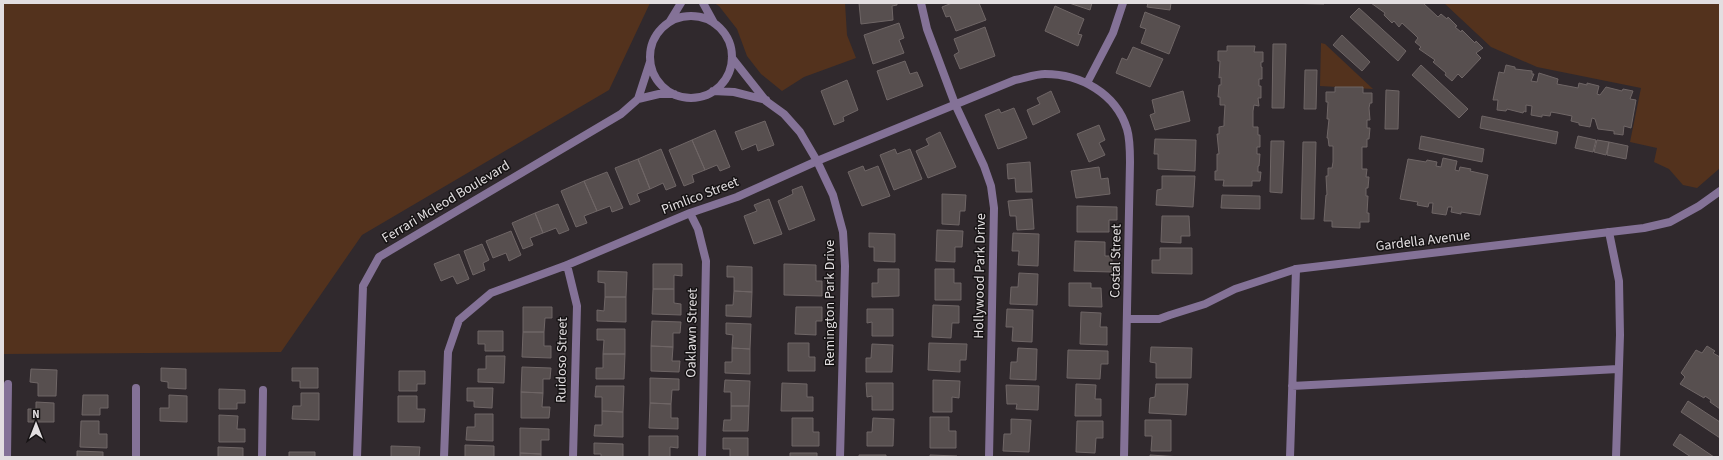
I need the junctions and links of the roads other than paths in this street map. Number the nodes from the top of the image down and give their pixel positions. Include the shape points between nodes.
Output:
1 (681, 3) edge
2 (702, 3) edge
3 (922, 3) edge
4 (1123, 3) edge
5 (669, 23) junction
6 (715, 23) junction
7 (732, 58) junction
8 (650, 62) junction
9 (1087, 83) junction
10 (713, 91) junction
11 (674, 94) junction
12 (638, 99) junction
13 (766, 101) junction
14 (955, 104) junction
15 (817, 161) junction
16 (1720, 191) edge
17 (690, 213) junction
18 (1609, 232) junction
19 (567, 266) junction
20 (1296, 269) junction
21 (1127, 319) junction
22 (1618, 369) junction
23 (8, 384) dead end
24 (1292, 386) junction
25 (136, 388) dead end
26 (263, 390) dead end
27 (6, 457) edge
28 (136, 457) edge
29 (262, 457) edge
30 (357, 457) edge
31 (444, 457) edge
32 (573, 457) edge
33 (702, 457) edge
34 (840, 457) edge
35 (989, 457) edge
36 (1124, 457) edge
37 (1290, 457) edge
38 (1616, 457) edge

1 - 5 street
2 - 6 street
3 - 14 street, Hollywood Park Drive via 927,29
4 - 9 street via 1113,33
5 - 6 street via 689,16
5 - 8 street via 656,36
6 - 7 street via 730,45
7 - 10 street via 727,77
7 - 13 street, Remington Park Drive
8 - 11 street via 654,75
8 - 12 street
9 - 14 street, Pimlico Street via 1069,76 1044,74 1015,80
9 - 21 street, Costal Street via 1109,100 1120,114 1128,134 1130,162
10 - 11 street via 687,97
10 - 13 street, Remington Park Drive via 734,92
11 - 12 street via 659,94
12 - 30 street, Ferrari Mcleod Boulevard via 621,114 379,257 363,286
13 - 15 street, Remington Park Drive via 784,114 800,132
14 - 15 street, Pimlico Street
14 - 35 street, Hollywood Park Drive via 984,166 991,186 994,208
15 - 17 street, Pimlico Street via 737,197
15 - 34 street, Remington Park Drive via 833,195 843,232 845,266
16 - 18 street, Gardella Avenue via 1670,222
17 - 19 street, Pimlico Street
17 - 33 street, Oaklawn Street via 698,229 706,261
18 - 20 street, Gardella Avenue
18 - 22 street via 1619,281
19 - 31 street, Pimlico Street via 491,293 459,320 448,352
19 - 32 street, Ruidoso Street via 577,306
20 - 21 street, Gardella Avenue via 1242,286 1205,304 1159,319
20 - 24 street
21 - 36 street, Costal Street
22 - 24 street
22 - 38 street
23 - 27 street
24 - 37 street
25 - 28 street
26 - 29 street

